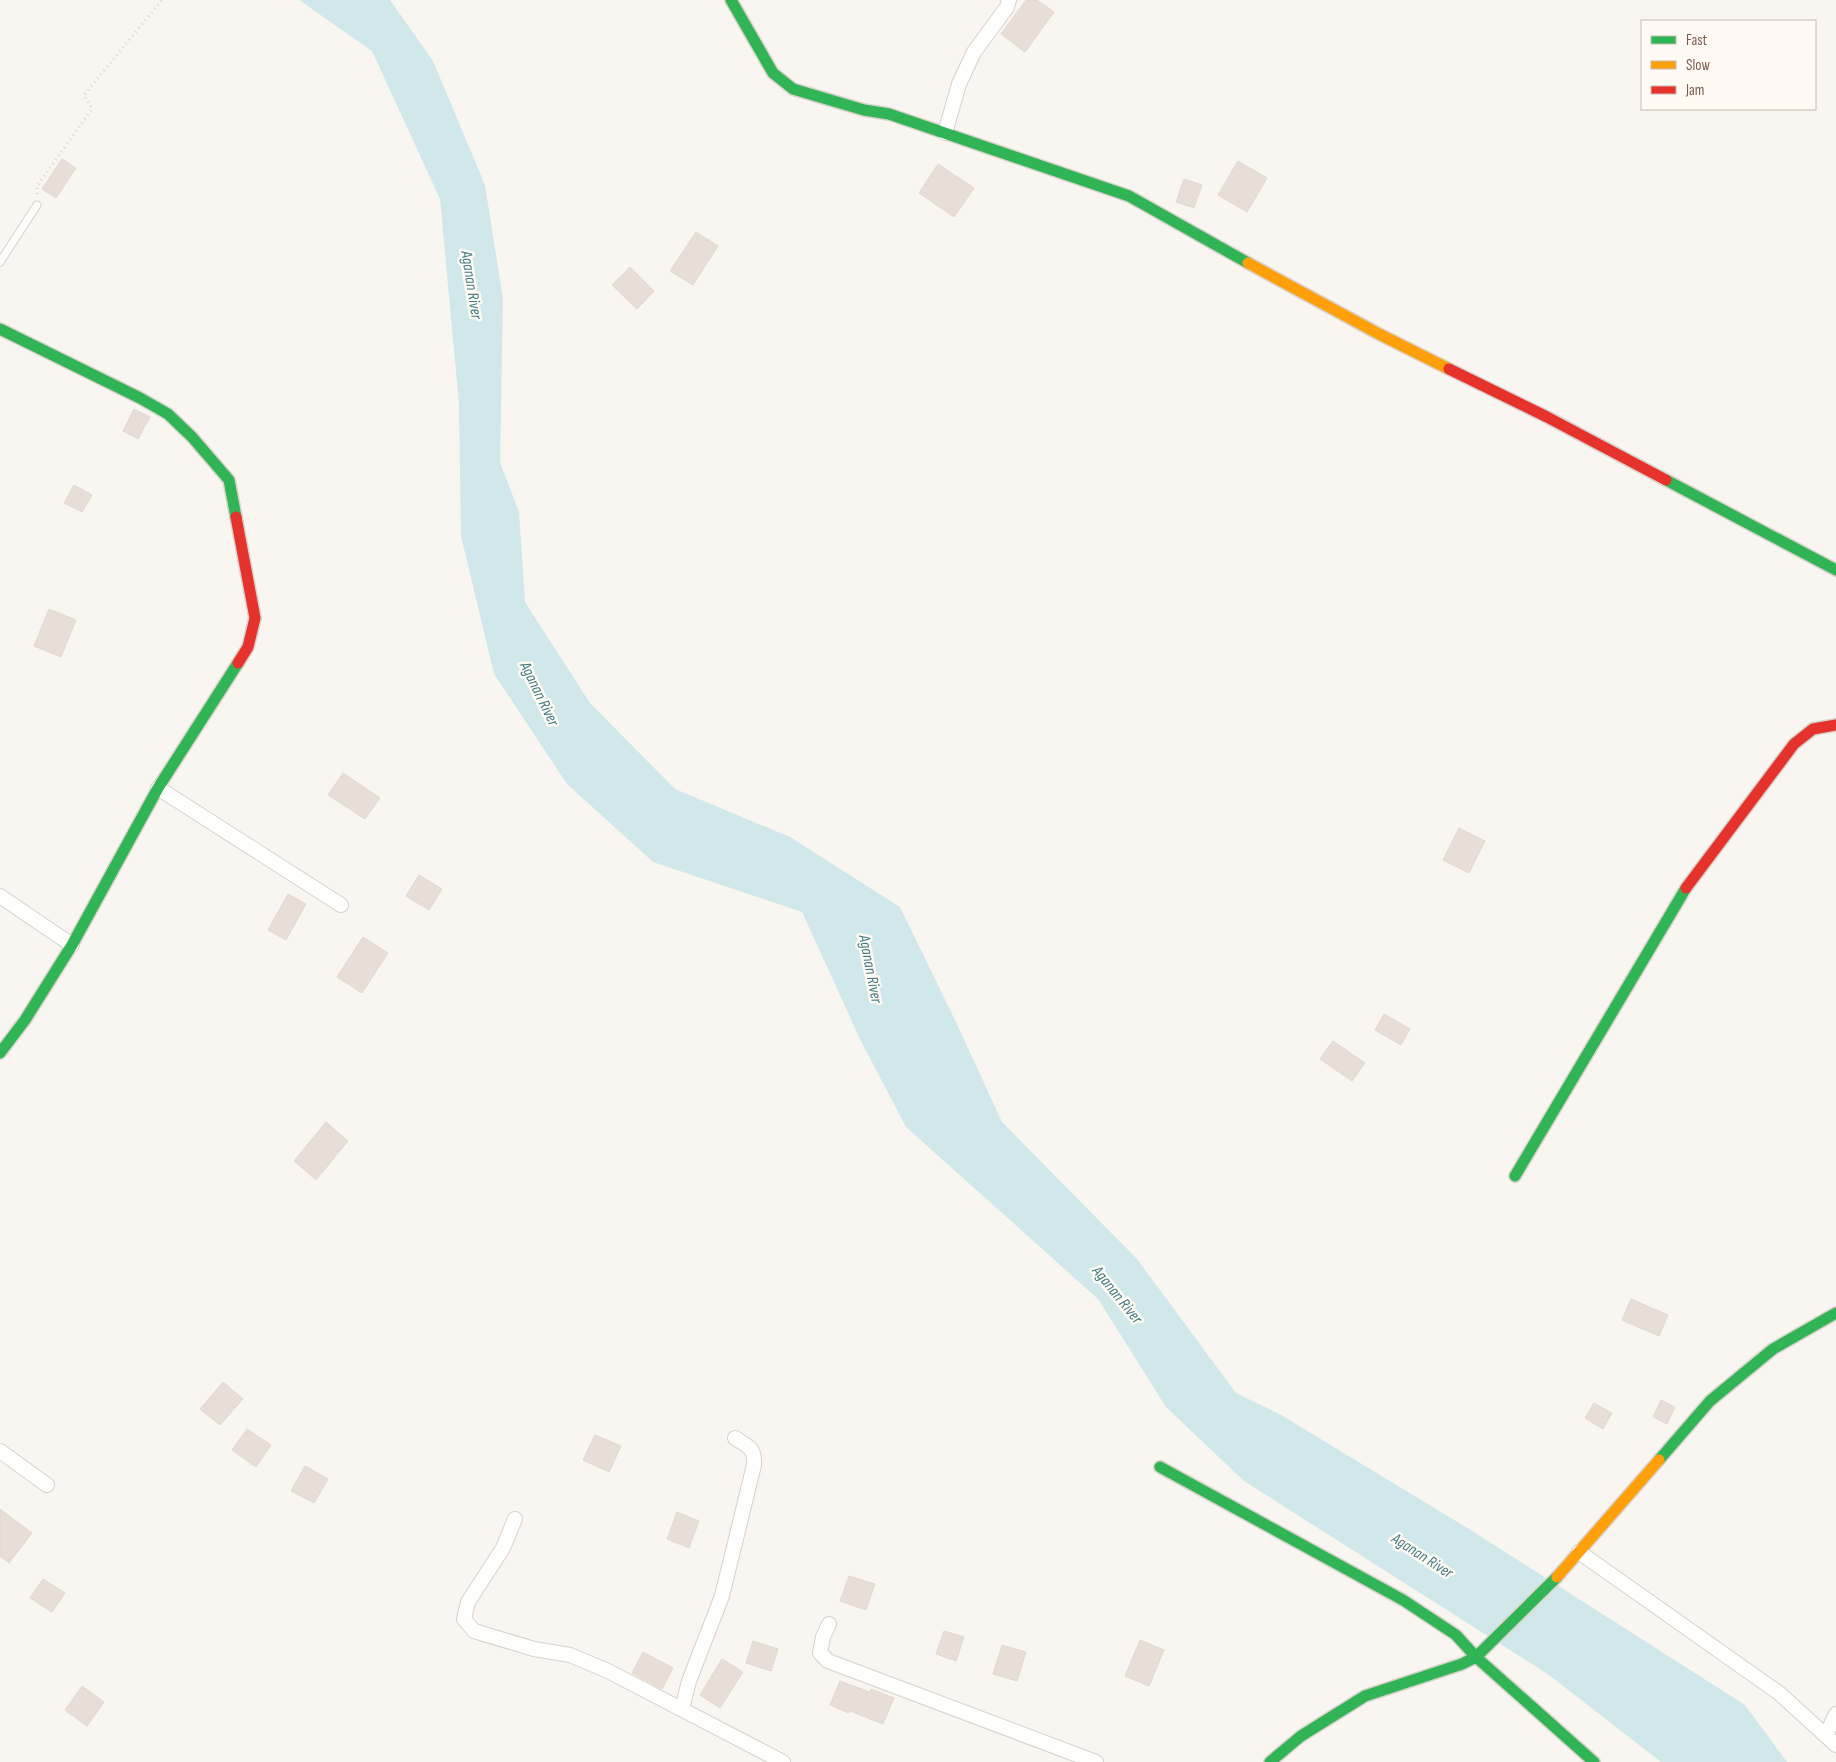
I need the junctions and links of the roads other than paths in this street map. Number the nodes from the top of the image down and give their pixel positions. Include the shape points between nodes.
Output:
1 (731, 0) edge
2 (1009, 0) edge
3 (945, 133) junction
4 (38, 205) road end
5 (0, 262) edge
6 (0, 328) edge
7 (1836, 570) edge
8 (1836, 725) edge
9 (158, 788) junction
10 (0, 896) edge
11 (341, 905) dead end
12 (72, 945) junction
13 (0, 1053) edge
14 (1514, 1176) dead end
15 (1836, 1313) edge
16 (735, 1438) dead end
17 (0, 1451) edge
18 (1160, 1467) dead end
19 (47, 1486) dead end
20 (515, 1518) dead end
21 (1579, 1552) junction
22 (829, 1624) dead end
23 (1480, 1654) junction
24 (682, 1709) junction
25 (1836, 1714) edge
26 (1831, 1740) edge
27 (783, 1762) edge
28 (1096, 1762) edge
29 (1270, 1762) edge
30 (1594, 1762) edge

1 - 3 street via 773,74 794,89 889,114
2 - 3 street via 974,52 959,84
3 - 7 street via 1129,196 1379,334 1548,417
4 - 5 lane
6 - 9 street via 168,414 229,480 255,618 248,647
8 - 14 street via 1815,727 1794,744 1691,879
9 - 11 street
9 - 12 street
10 - 12 street
12 - 13 street
15 - 21 street via 1773,1349 1710,1401
16 - 24 street via 752,1449 754,1465 722,1596 689,1681
17 - 19 street
18 - 23 street via 1403,1600 1456,1634
20 - 24 street via 503,1548 468,1602 464,1619 474,1630 534,1649 570,1655
21 - 23 street
21 - 26 street via 1780,1693
22 - 28 street via 820,1653 828,1661
23 - 29 street via 1462,1664 1365,1696 1301,1736
23 - 30 street
24 - 27 street
25 - 26 street

